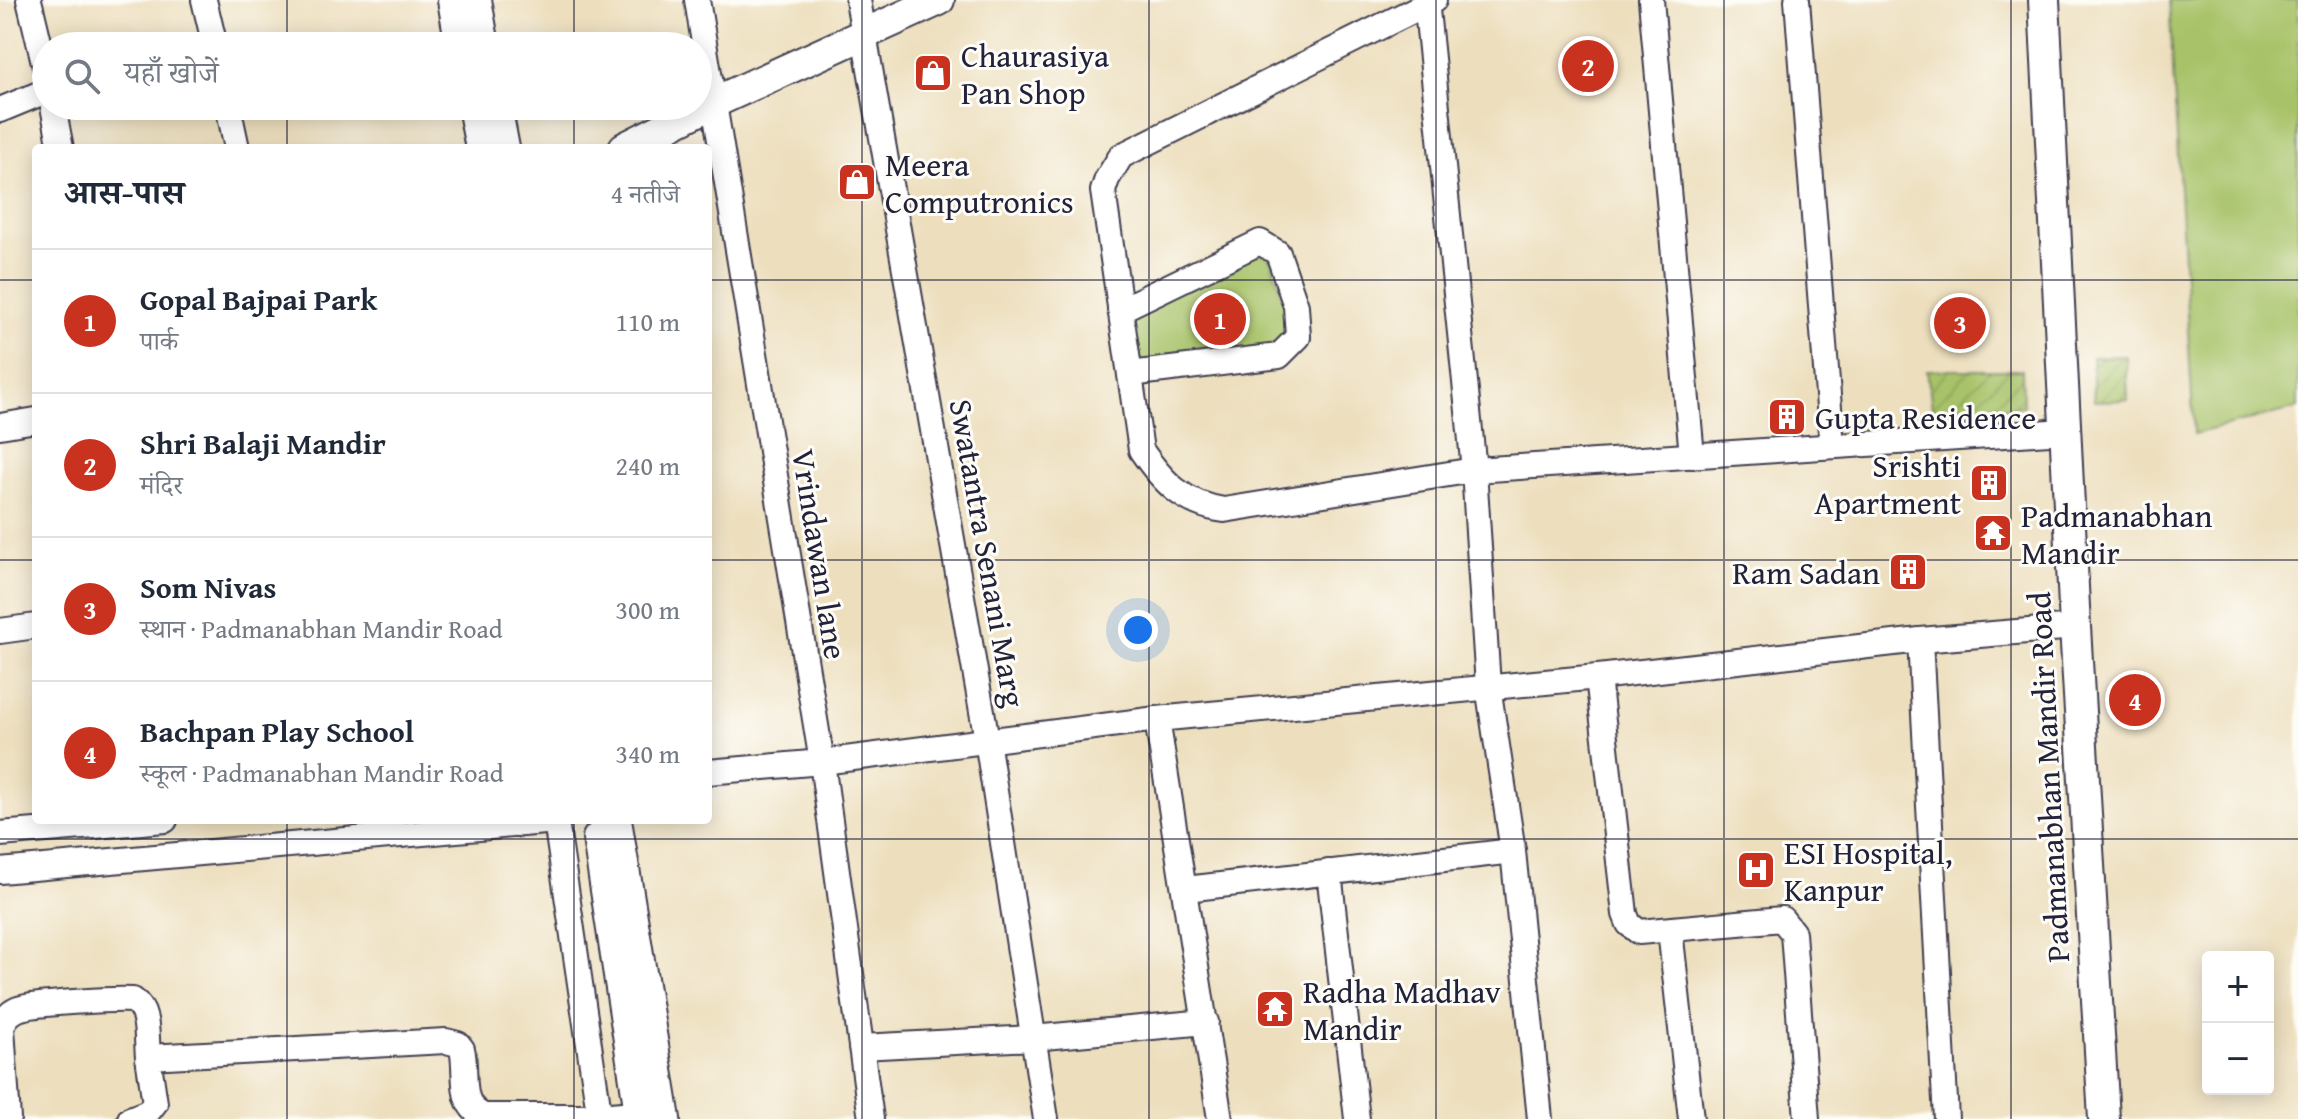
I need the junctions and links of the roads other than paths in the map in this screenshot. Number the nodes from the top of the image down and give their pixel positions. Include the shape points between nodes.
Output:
1 (29, 0) edge
2 (204, 0) edge
3 (453, 0) edge
4 (476, 0) edge
5 (697, 0) edge
6 (858, 0) edge
7 (939, 0) edge
8 (1651, 0) edge
9 (1797, 0) edge
10 (2044, 0) edge
11 (1429, 1) edge
12 (37, 32) edge
13 (212, 32) edge
14 (459, 32) edge
15 (482, 32) edge
16 (703, 32) edge
17 (865, 34) junction
18 (712, 85) edge
19 (32, 97) edge
20 (715, 102) junction
21 (712, 104) edge
22 (0, 110) edge
23 (56, 120) edge
24 (231, 120) edge
25 (476, 120) edge
26 (499, 120) edge
27 (679, 120) edge
28 (60, 144) edge
29 (236, 144) edge
30 (480, 144) edge
31 (503, 144) edge
32 (632, 144) edge
33 (1120, 310) junction
34 (1130, 374) junction
35 (32, 421) edge
36 (0, 426) edge
37 (2065, 431) junction
38 (1832, 446) junction
39 (1692, 456) junction
40 (1474, 470) junction
41 (32, 627) edge
42 (2075, 627) junction
43 (0, 631) edge
44 (1920, 640) junction
45 (1598, 677) junction
46 (1488, 686) junction
47 (1157, 719) junction
48 (987, 740) junction
49 (822, 762) junction
50 (712, 772) edge
51 (118, 824) edge
52 (523, 824) edge
53 (556, 824) edge
54 (597, 824) edge
55 (616, 824) edge
56 (0, 834) edge
57 (1513, 851) junction
58 (0, 871) edge
59 (1329, 872) junction
60 (1186, 889) junction
61 (1670, 930) junction
62 (1206, 1022) junction
63 (1033, 1038) junction
64 (861, 1047) junction
65 (148, 1057) junction
66 (653, 1116) edge
67 (600, 1118) edge
68 (8, 1119) edge
69 (130, 1119) edge
70 (871, 1119) edge
71 (1046, 1119) edge
72 (1220, 1119) edge
73 (1357, 1119) edge
74 (1540, 1119) edge
75 (1691, 1119) edge
76 (1807, 1119) edge
77 (1946, 1119) edge
78 (2104, 1119) edge

1 - 12 street
2 - 13 street
3 - 14 street
4 - 15 street
5 - 16 street, Vrindawan lane
6 - 17 street, Swatantra Senani Marg
7 - 17 street
8 - 39 street
9 - 38 street
10 - 37 street, Padmanabhan Mandir Road
11 - 33 street via 1121,156 1103,191
11 - 40 street
17 - 20 street
17 - 48 street, Swatantra Senani Marg
18 - 20 street, Vrindawan lane
19 - 22 street
20 - 21 street
20 - 49 street, Vrindawan lane
23 - 28 street
24 - 29 street
25 - 30 street
26 - 31 street
27 - 32 street
33 - 34 street
33 - 34 street via 1260,242 1278,253 1296,306 1298,337 1279,356
34 - 40 street via 1141,450 1160,478 1204,507 1224,510
35 - 36 street
37 - 38 street
37 - 42 street, Padmanabhan Mandir Road
38 - 39 street
39 - 40 street
40 - 46 street
41 - 43 street
42 - 44 street
42 - 78 street, Padmanabhan Mandir Road
44 - 45 street
44 - 77 street
45 - 46 street
45 - 61 street via 1625,914 1639,932
46 - 47 street
46 - 57 street
47 - 48 street
47 - 60 street
48 - 49 street
48 - 63 street, Swatantra Senani Marg
49 - 50 street
49 - 64 street, Vrindawan lane
51 - 56 street
52 - 58 street
53 - 67 street
54 - 66 street
55 - 66 street
57 - 59 street
57 - 74 street
59 - 60 street
59 - 73 street
60 - 62 street
61 - 75 street
61 - 76 street via 1782,919 1790,927
62 - 63 street
62 - 72 street
63 - 64 street
63 - 71 street, Swatantra Senani Marg
64 - 70 street, Vrindawan lane
65 - 67 street via 452,1041 462,1049 467,1100 478,1114
65 - 68 street via 144,1015 133,1000 16,1010 2,1028
65 - 69 street via 155,1103
66 - 67 street

